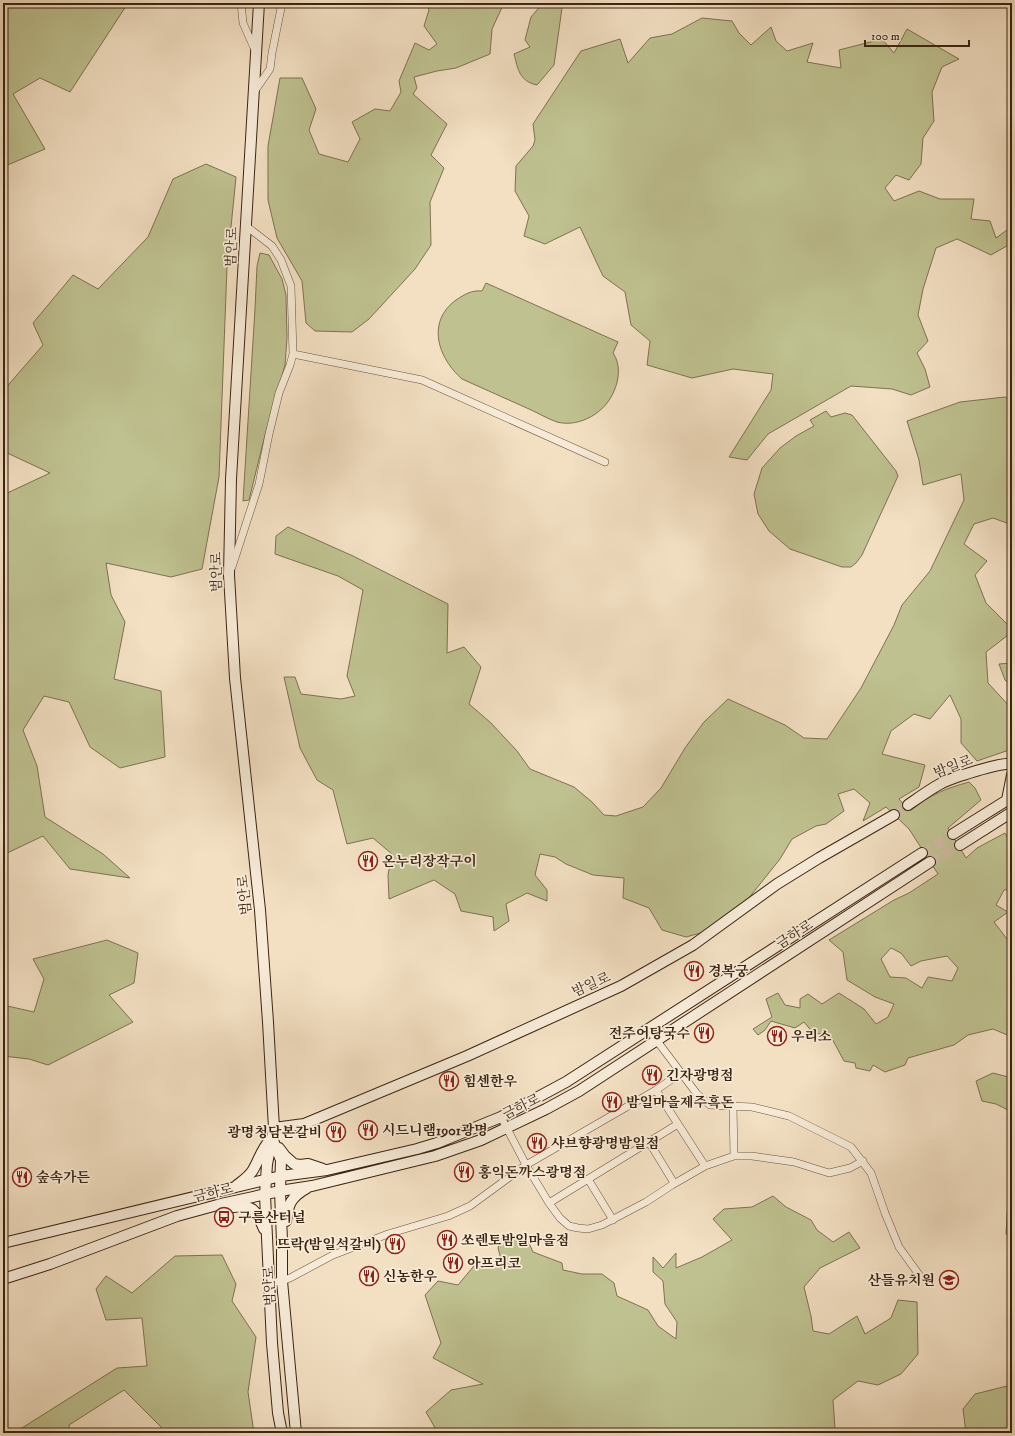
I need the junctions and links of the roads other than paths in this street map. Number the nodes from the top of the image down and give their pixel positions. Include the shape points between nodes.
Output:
1 (241, 3) edge
2 (259, 3) edge
3 (282, 3) edge
4 (257, 54) junction
5 (254, 92) junction
6 (246, 226) junction
7 (293, 354) junction
8 (605, 462) dead end
9 (229, 575) junction
10 (1012, 764) edge
11 (1012, 775) edge
12 (1009, 798) edge
13 (908, 805) tunnel mouth
14 (1012, 812) edge
15 (894, 816) tunnel mouth
16 (1012, 818) edge
17 (987, 827) junction
18 (953, 834) tunnel mouth
19 (960, 845) tunnel mouth
20 (922, 853) tunnel mouth
21 (930, 862) tunnel mouth
22 (648, 1029) junction
23 (656, 1041) junction
24 (681, 1073) junction
25 (656, 1090) junction
26 (733, 1106) junction
27 (501, 1117) junction
28 (678, 1124) junction
29 (274, 1128) junction
30 (507, 1128) junction
31 (272, 1138) junction
32 (649, 1142) junction
33 (734, 1156) junction
34 (863, 1162) junction
35 (526, 1166) junction
36 (705, 1166) junction
37 (327, 1170) junction
38 (281, 1176) junction
39 (588, 1179) junction
40 (267, 1180) junction
41 (674, 1183) junction
42 (312, 1186) junction
43 (232, 1189) junction
44 (280, 1191) junction
45 (265, 1195) junction
46 (549, 1203) junction
47 (221, 1204) junction
48 (613, 1220) junction
49 (266, 1235) junction
50 (282, 1241) junction
51 (3, 1243) edge
52 (920, 1276) dead end
53 (3, 1279) edge
54 (282, 1281) junction
55 (268, 1283) junction
56 (282, 1433) edge
57 (296, 1433) edge

1 - 4 street via 243,23
2 - 4 main road, 범안로
3 - 5 street via 270,69
4 - 5 main road, 범안로
5 - 6 main road, 범안로
6 - 7 street via 272,246 281,260 291,286
6 - 9 main road, 범안로 via 231,479
7 - 8 street via 422,380
7 - 9 street via 269,434 259,484
9 - 29 main road, 범안로 via 235,678 260,910
10 - 13 main road, 밤일로 via 993,766 940,784
11 - 12 main road
12 - 18 main road
14 - 17 main road
15 - 29 main road, 밤일로 via 777,884 693,945 621,986 467,1056 304,1124
16 - 17 main road
17 - 19 main road
20 - 22 main road, 금하로
21 - 23 main road, 금하로
22 - 23 street
22 - 27 main road, 금하로 via 566,1082
23 - 24 street
23 - 30 main road, 금하로 via 579,1091
24 - 25 street
24 - 26 street via 697,1094 710,1105
25 - 28 street
25 - 35 street
26 - 33 street
26 - 34 street via 752,1107 789,1116 852,1147
27 - 30 street
27 - 37 main road, 금하로 via 437,1143
28 - 32 street
28 - 36 street
29 - 31 main road, 범안로
30 - 35 street
30 - 42 main road, 금하로 via 435,1156
31 - 37 main road via 294,1164 308,1164
31 - 38 main road, 범안로 via 281,1160
31 - 40 main road, 범안로
31 - 43 main road via 260,1154 251,1173
32 - 39 street
32 - 41 street
33 - 34 street via 794,1162 829,1174
33 - 36 street
34 - 52 street via 872,1173 899,1247
35 - 46 street
35 - 54 street via 470,1206 448,1216 388,1234 333,1256
36 - 41 street
37 - 38 main road, 금하로
38 - 40 main road, 금하로
38 - 44 main road, 범안로
39 - 46 street
39 - 48 street
40 - 43 main road, 금하로
40 - 45 main road, 범안로
41 - 48 street
42 - 44 main road, 금하로
42 - 50 main road via 291,1202
43 - 51 main road, 금하로
44 - 45 main road, 금하로
44 - 50 main road, 범안로
45 - 47 main road, 금하로
45 - 49 main road, 범안로
46 - 48 street via 569,1226 588,1229
47 - 49 main road via 249,1207 258,1216
47 - 53 main road, 금하로 via 176,1216
49 - 55 main road, 범안로
50 - 54 main road, 범안로
54 - 55 street
54 - 57 main road, 범안로
55 - 56 main road, 범안로 via 276,1394

